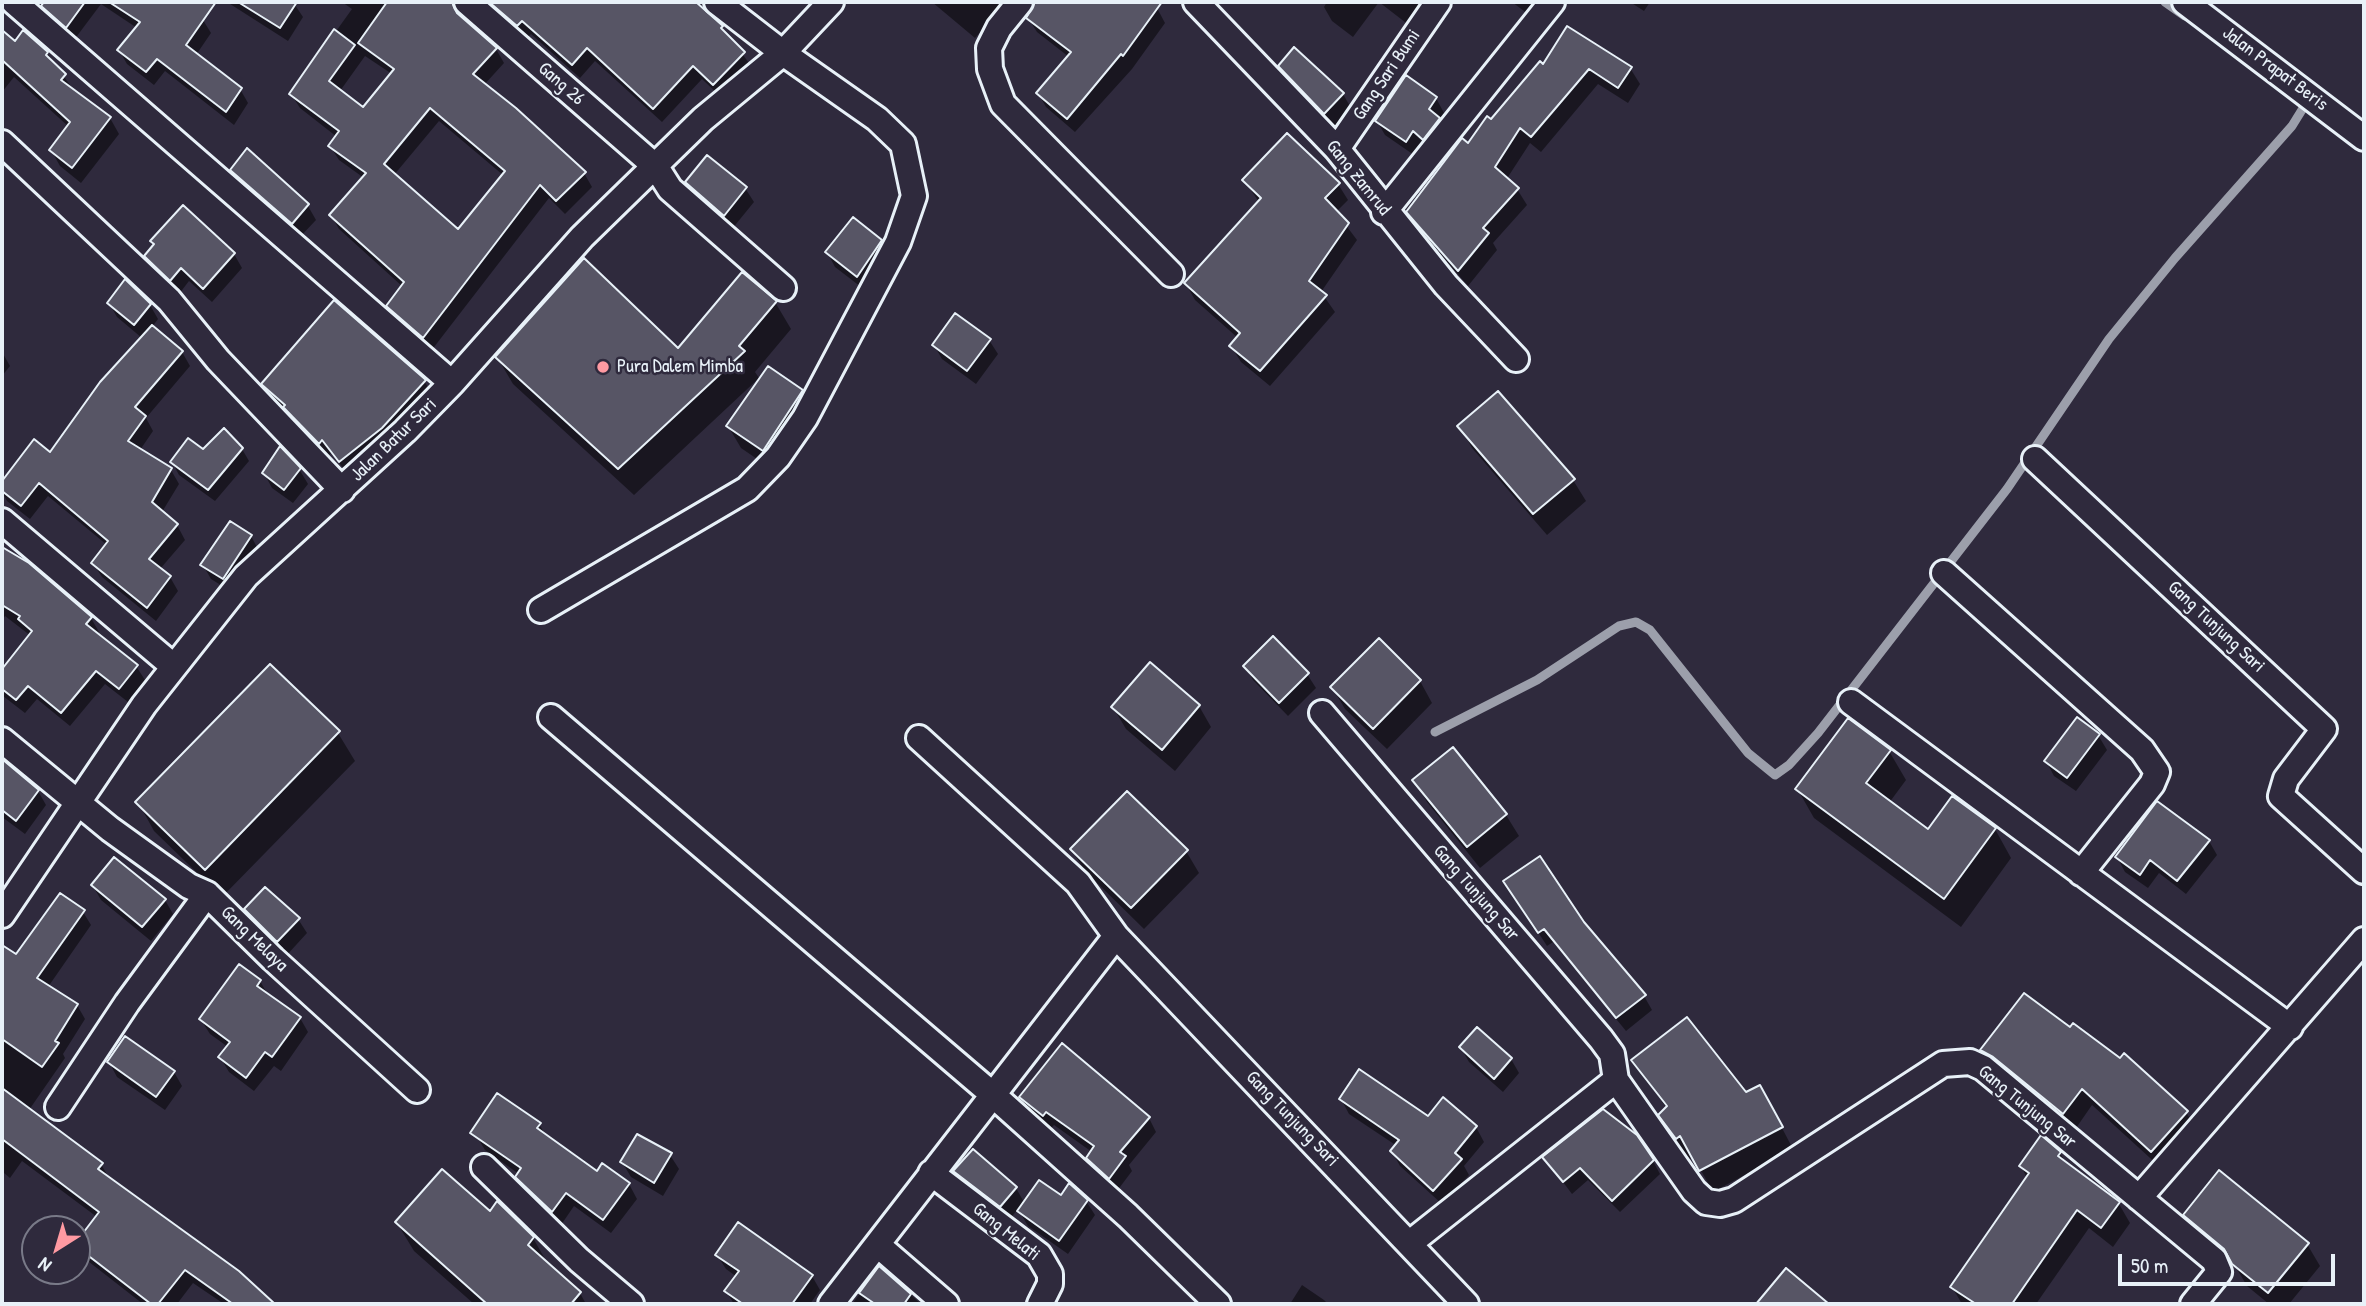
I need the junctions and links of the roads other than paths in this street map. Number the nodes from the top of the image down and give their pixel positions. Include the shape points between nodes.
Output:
1 (14, 2) edge
2 (467, 2) edge
3 (717, 2) edge
4 (831, 2) edge
5 (1020, 2) edge
6 (1438, 2) edge
7 (1552, 2) edge
8 (2185, 2) edge
9 (1201, 3) edge
10 (783, 53) junction
11 (2364, 138) edge
12 (2, 143) edge
13 (1337, 149) junction
14 (656, 167) junction
15 (1384, 212) junction
16 (1171, 274) dead end
17 (783, 288) dead end
18 (1516, 359) dead end
19 (452, 383) junction
20 (2035, 460) dead end
21 (342, 490) junction
22 (2, 521) edge
23 (1944, 573) dead end
24 (541, 610) dead end
25 (173, 666) junction
26 (1851, 702) dead end
27 (1322, 713) dead end
28 (551, 717) dead end
29 (919, 738) dead end
30 (2, 740) edge
31 (78, 805) junction
32 (2364, 871) edge
33 (2081, 873) junction
34 (207, 894) junction
35 (2, 915) edge
36 (1116, 936) junction
37 (2364, 940) edge
38 (2290, 1027) junction
39 (1616, 1080) junction
40 (417, 1090) dead end
41 (992, 1094) junction
42 (58, 1107) dead end
43 (484, 1167) dead end
44 (931, 1174) junction
45 (2139, 1198) junction
46 (1410, 1243) junction
47 (879, 1246) junction
48 (631, 1304) edge
49 (831, 1304) edge
50 (946, 1304) edge
51 (1040, 1304) edge
52 (1218, 1304) edge
53 (1466, 1304) edge
54 (2193, 1304) edge

1 - 19 street
2 - 14 street, Gang 26
3 - 10 street
4 - 10 street, Jalan Batur Sari
5 - 16 street via 989,48 990,69 1003,104
6 - 13 street, Gang Sari Bumi
7 - 15 street
8 - 11 street, Jalan Prapat Beris
9 - 13 street, Gang Zamrud
10 - 14 street, Jalan Batur Sari via 703,119
10 - 24 street via 877,119 903,144 914,196 898,242 805,418 778,457 747,489
12 - 21 street via 169,300 218,360
13 - 15 street, Gang Zamrud
14 - 17 street, Gang 26 via 670,189
14 - 19 street, Jalan Batur Sari via 582,237
15 - 18 street, Gang Zamrud
19 - 21 street, Jalan Batur Sari
20 - 32 street, Gang Tunjung Sari via 2324,729 2286,779 2281,796
21 - 25 street, Jalan Batur Sari via 246,576
22 - 25 street
23 - 33 street via 2142,750 2157,772
25 - 31 street, Jalan Batur Sari
26 - 33 street
27 - 39 street, Gang Tunjung Sar via 1601,1039 1612,1054
28 - 41 street
29 - 36 street, Gang Tunjung Sari via 1078,883
30 - 31 street, Gang Melaya
31 - 34 street, Gang Melaya via 189,886
31 - 35 street, Jalan Batur Sari
33 - 38 street
34 - 40 street, Gang Melaya
34 - 42 street
36 - 41 street
36 - 46 street, Gang Tunjung Sari
37 - 38 street
38 - 45 street
39 - 45 street, Gang Tunjung Sar via 1706,1202 1734,1200 1943,1064 1958,1062 1983,1068
39 - 46 street
41 - 44 street
41 - 52 street
43 - 48 street
44 - 47 street
44 - 51 street, Gang Melati via 1039,1255 1050,1284
45 - 54 street via 2218,1265 2216,1279
46 - 53 street, Gang Tunjung Sari
47 - 49 street
47 - 50 street

